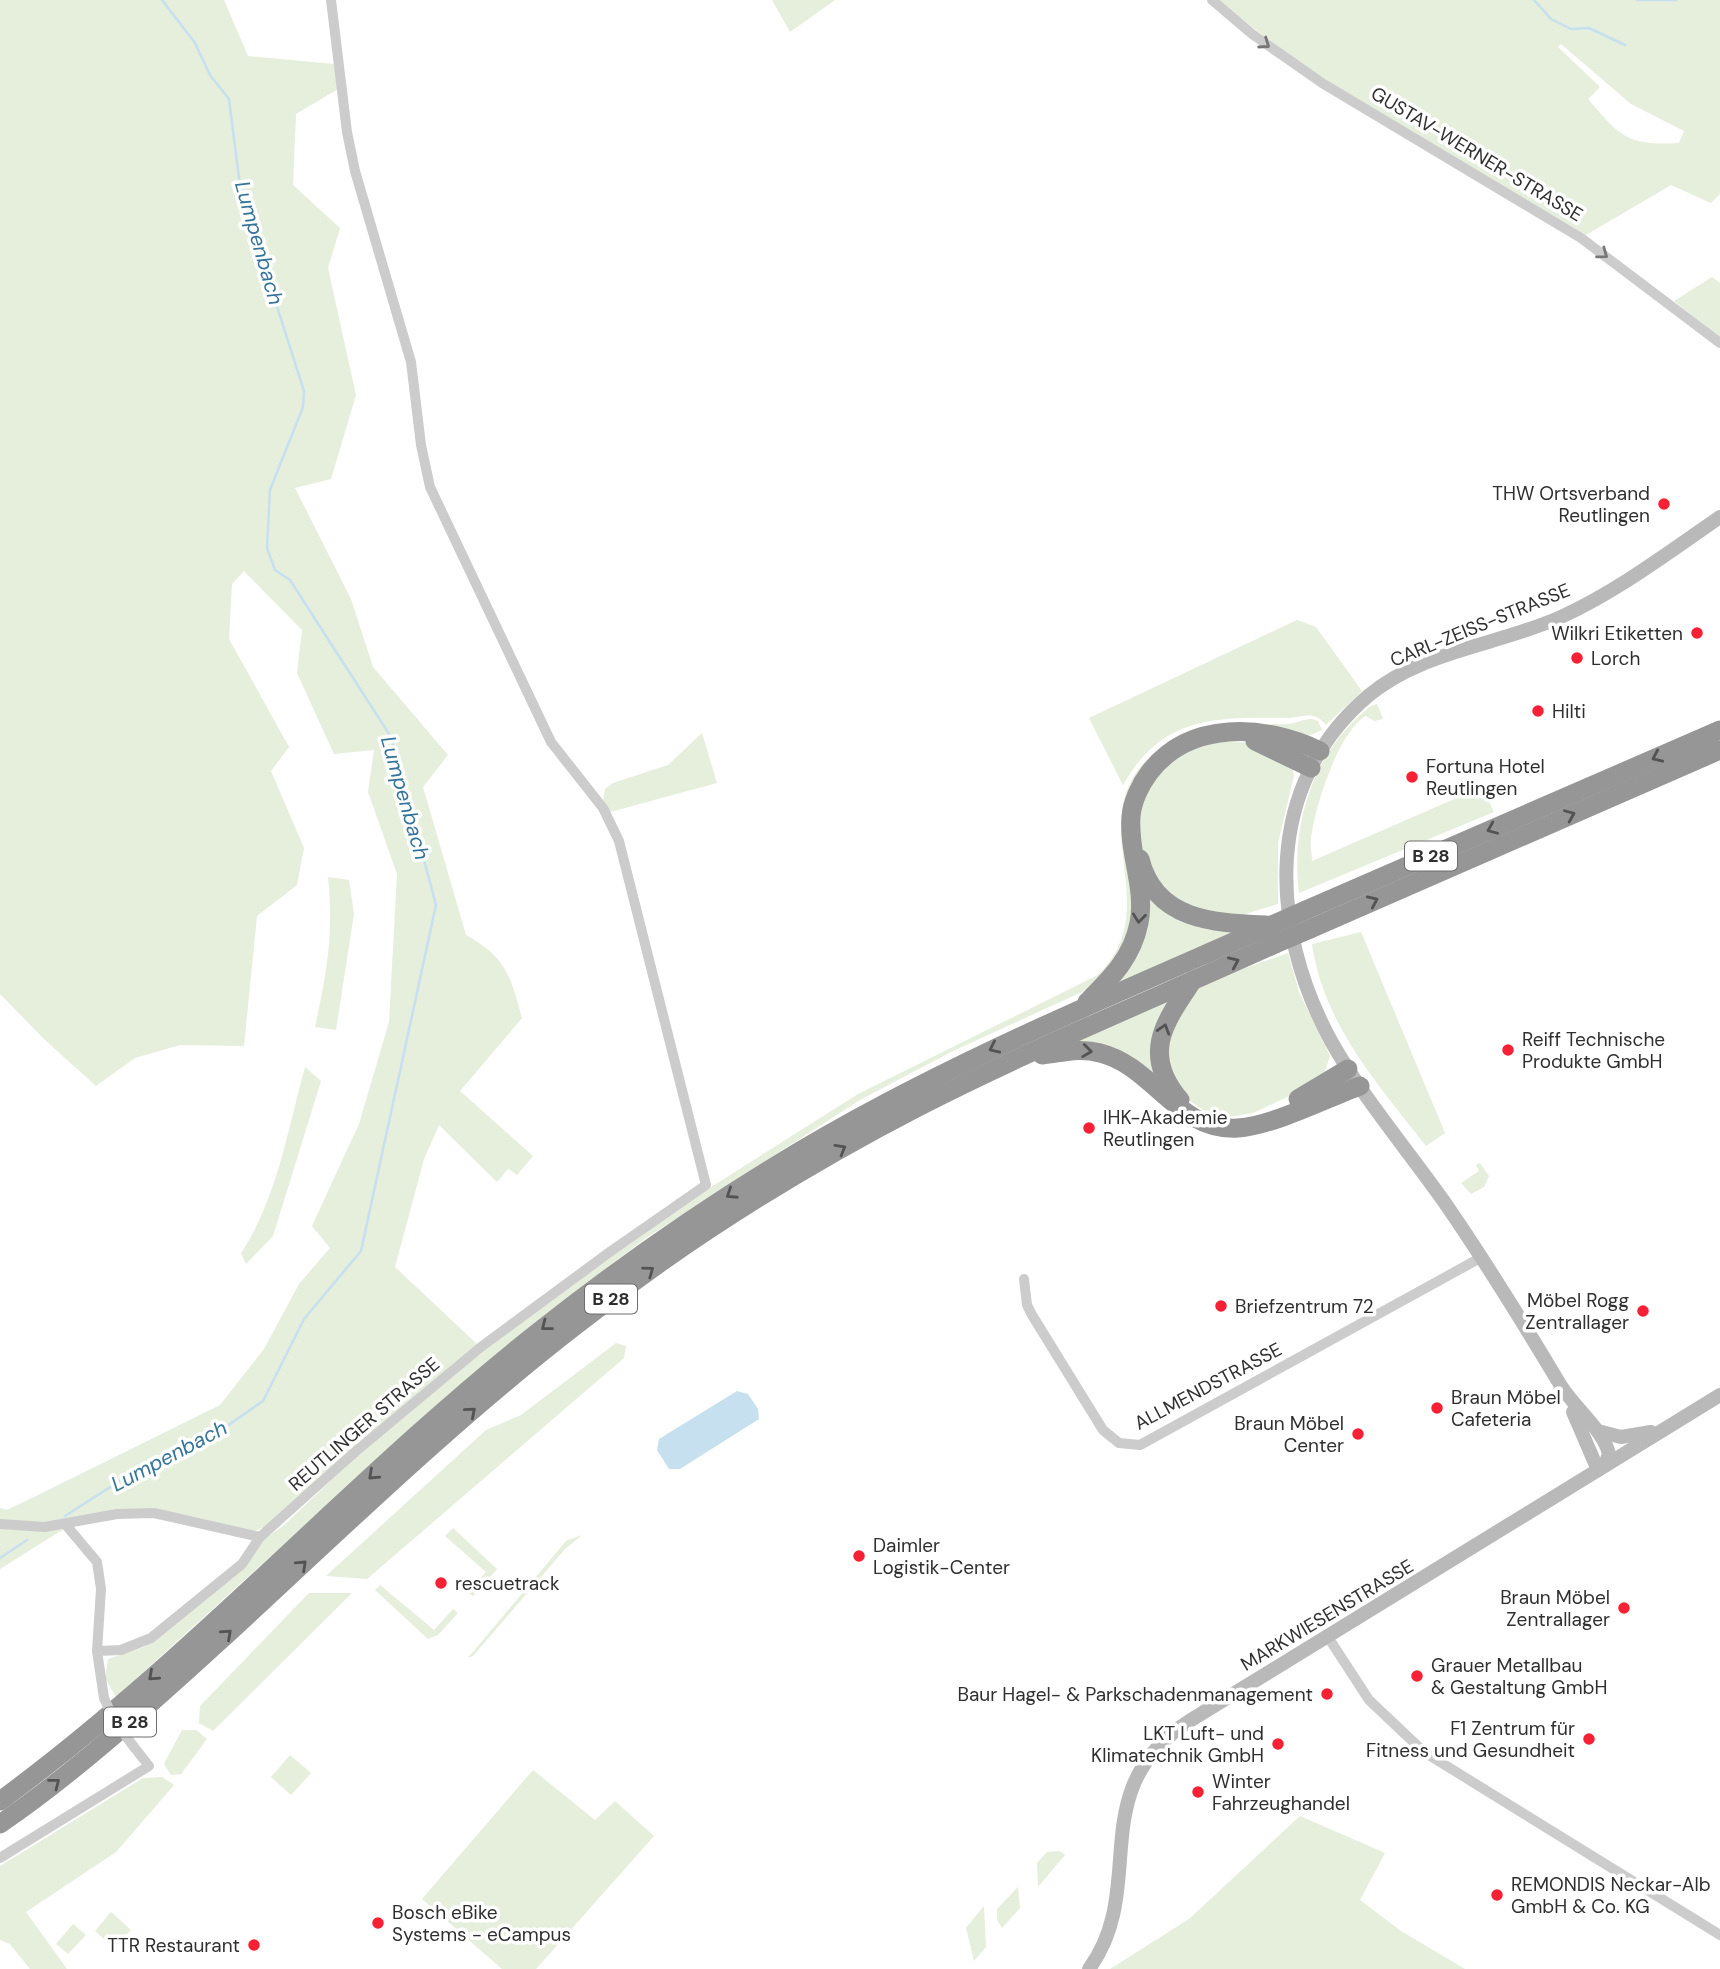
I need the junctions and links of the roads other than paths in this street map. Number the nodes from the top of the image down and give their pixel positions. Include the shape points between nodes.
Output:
1 (331, 0) edge
2 (1213, 0) edge
3 (1720, 343) edge
4 (1720, 517) edge
5 (1720, 730) edge
6 (1720, 750) edge
7 (1315, 759) junction
8 (1308, 919) junction
9 (1272, 931) junction
10 (1193, 980) junction
11 (1079, 1010) junction
12 (1020, 1057) junction
13 (1348, 1069) junction
14 (1360, 1086) junction
15 (1482, 1257) junction
16 (1024, 1279) dead end
17 (1720, 1395) edge
18 (1567, 1397) junction
19 (1598, 1431) junction
20 (1660, 1432) junction
21 (1601, 1468) junction
22 (0, 1524) edge
23 (66, 1525) junction
24 (260, 1537) junction
25 (1328, 1637) junction
26 (97, 1651) junction
27 (0, 1801) edge
28 (0, 1824) edge
29 (0, 1858) edge
30 (1720, 1935) edge
31 (1089, 1969) edge

1 - 24 street, REUTLINGER STRASSE via 347,132 411,362 430,487 551,742 613,824 706,1185 481,1347
2 -> 3 street, GUSTAV-WERNER-STRASSE via 1322,83 1581,238
4 - 7 street, CARL-ZEISS-STRASSE via 1562,617 1397,677 1354,709
5 -> 8 highway, B 28
8 -> 6 highway, B 28
7 - 9 highway via 1254,741 1204,741 1161,766 1149,781 1137,814 1135,830 1142,865 1149,881 1174,907 1211,923
7 -> 11 highway via 1273,735 1220,732 1185,741 1157,762 1131,812 1140,903 1135,940 1127,958
7 - 13 street via 1299,795 1287,844 1289,914 1308,990
8 - 9 highway, B 28, bridge
10 -> 9 highway, B 28
9 - 11 highway, B 28
10 - 12 highway, B 28
13 -> 10 highway via 1303,1097 1254,1118 1228,1122 1200,1114 1172,1090 1161,1061 1164,1024
11 -> 27 highway, B 28 via 945,1072 821,1138 619,1271 454,1402 132,1696
12 -> 14 highway via 1078,1049 1107,1055 1130,1066 1190,1117 1219,1128 1258,1124
28 -> 12 highway, B 28 via 147,1707 409,1467 594,1311 798,1174
13 - 14 street
14 - 15 street
15 - 16 street, ALLMENDSTRASSE via 1140,1445 1119,1443 1103,1430 1032,1315
15 - 18 street
17 - 20 street, MARKWIESENSTRASSE
18 - 19 street
18 - 21 street
19 - 20 street via 1621,1437
19 - 21 street via 1609,1454
20 - 21 street, MARKWIESENSTRASSE
21 - 25 street, MARKWIESENSTRASSE
22 - 23 street
23 - 24 street via 117,1514 154,1513
23 - 26 street via 97,1562 101,1589
24 - 26 street, REUTLINGER STRASSE via 242,1564 152,1638 121,1650
25 - 30 street via 1369,1700 1424,1752
25 - 31 street, MARKWIESENSTRASSE via 1181,1727 1149,1758 1124,1811 1114,1910 1101,1950
26 - 29 street, bridge via 104,1698 149,1766

